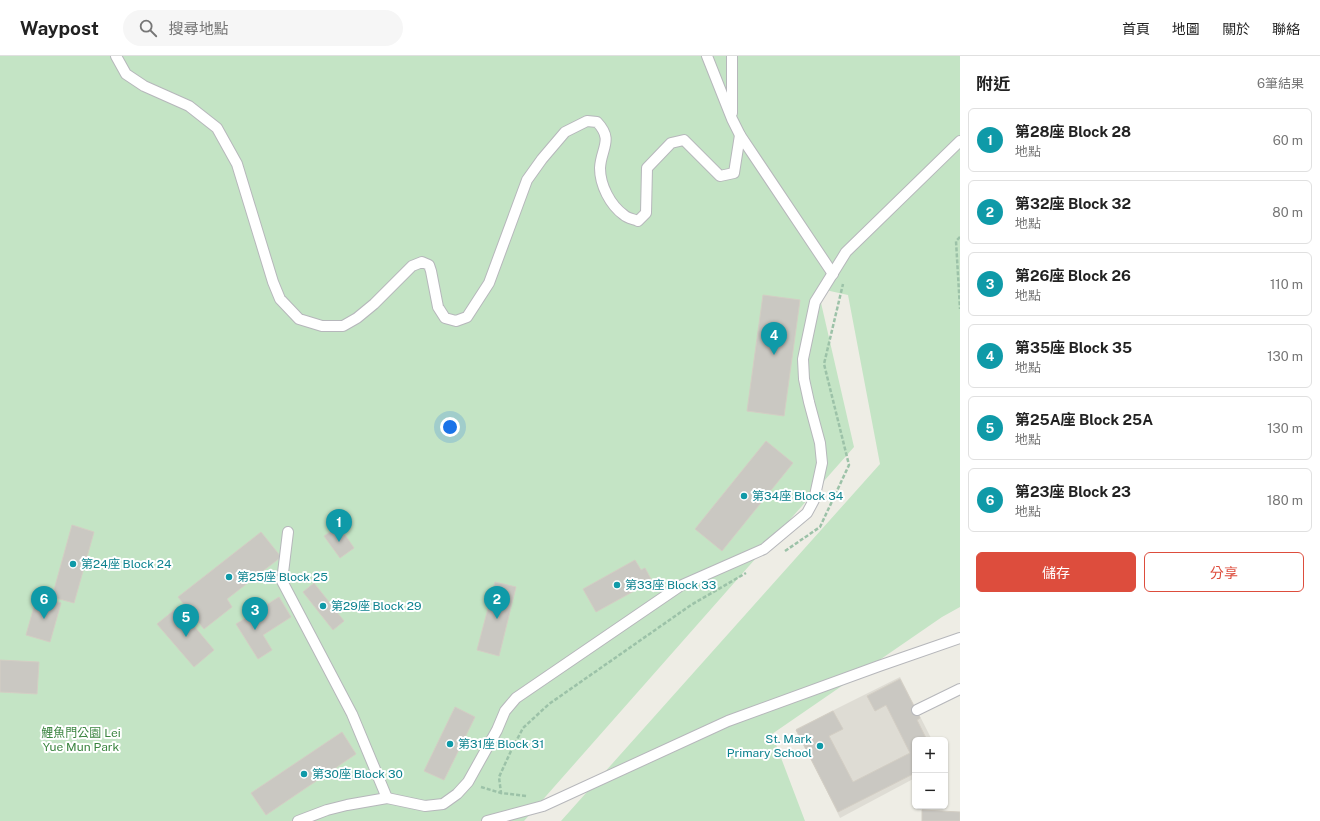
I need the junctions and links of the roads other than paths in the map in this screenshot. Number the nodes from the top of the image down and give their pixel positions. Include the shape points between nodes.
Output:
1 (116, 56) edge
2 (707, 56) edge
3 (732, 56) edge
4 (732, 120) junction
5 (740, 135) junction
6 (960, 141) edge
7 (833, 274) junction
8 (288, 532) dead end
9 (960, 638) edge
10 (960, 689) edge
11 (917, 710) dead end
12 (387, 798) junction
13 (298, 821) edge
14 (487, 821) edge

1 - 5 lane via 126,74 144,86 189,106 217,128 237,164 280,299 299,319 322,326 343,326 356,318 412,266 422,262 429,265 438,307 445,318 456,320 467,317 489,283 527,180 565,132 587,121 597,122 607,138 600,168 602,185 612,203 624,215 638,221 646,213 648,168 671,143 684,140 720,176 734,173
2 - 4 lane
3 - 4 lane
4 - 5 lane
5 - 7 lane
6 - 7 lane via 846,252
7 - 12 lane via 815,302 803,360 804,379 820,443 822,463 814,500 807,513 764,549 680,586 516,698 505,710 474,774 458,794 443,804 425,806
8 - 12 lane via 282,581 352,714
9 - 14 lane via 728,721 542,806
10 - 11 lane
12 - 13 lane via 327,810

